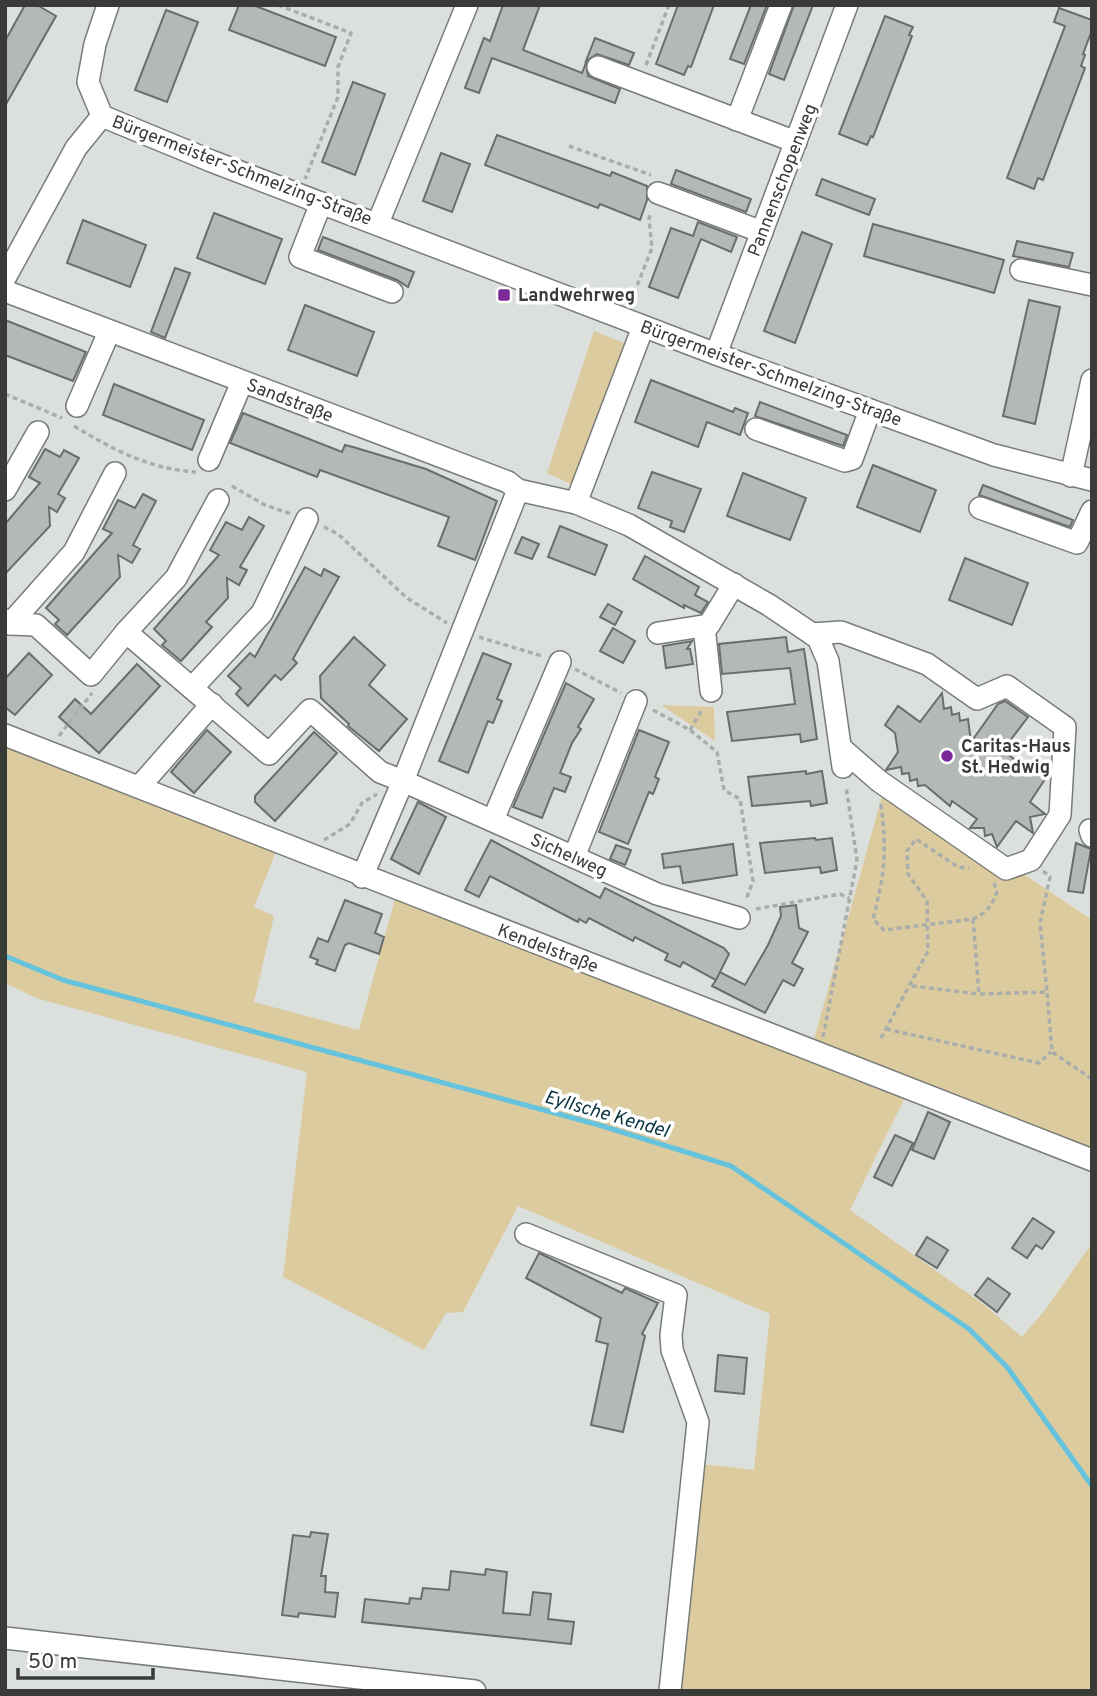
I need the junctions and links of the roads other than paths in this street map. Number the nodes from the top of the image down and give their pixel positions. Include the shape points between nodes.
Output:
1 (108, 5) edge
2 (467, 5) edge
3 (781, 5) edge
4 (847, 5) edge
5 (598, 67) dead end
6 (103, 116) junction
7 (737, 120) junction
8 (796, 142) junction
9 (658, 193) road end
10 (321, 203) junction
11 (378, 223) junction
12 (762, 232) junction
13 (1021, 270) dead end
14 (5, 278) edge
15 (1092, 285) edge
16 (5, 291) edge
17 (391, 292) dead end
18 (633, 323) junction
19 (109, 332) junction
20 (716, 354) junction
21 (1092, 380) edge
22 (242, 382) junction
23 (870, 410) junction
24 (70, 413) road end
25 (756, 429) dead end
26 (38, 432) road end
27 (203, 466) road end
28 (115, 474) dead end
29 (1082, 478) edge
30 (5, 490) edge
31 (220, 490) road end
32 (518, 490) junction
33 (576, 503) junction
34 (980, 508) dead end
35 (1092, 511) edge
36 (307, 519) road end
37 (734, 584) junction
38 (8, 622) edge
39 (704, 626) junction
40 (126, 632) junction
41 (658, 633) dead end
42 (813, 634) junction
43 (560, 662) road end
44 (192, 688) junction
45 (711, 691) road end
46 (636, 701) road end
47 (212, 704) junction
48 (5, 735) edge
49 (396, 779) junction
50 (139, 787) junction
51 (493, 820) junction
52 (574, 857) junction
53 (362, 877) junction
54 (739, 918) road end
55 (1092, 1160) edge
56 (526, 1234) dead end
57 (5, 1638) edge
58 (475, 1691) edge
59 (670, 1691) edge

1 - 6 street via 88,82
2 - 11 street
3 - 7 street
4 - 8 street, Pannenschopenweg
5 - 7 street
6 - 10 street, Bürgermeister-Schmelzing-Straße
6 - 14 street via 76,148
7 - 8 street
8 - 12 street, Pannenschopenweg
9 - 12 street
10 - 11 street, Bürgermeister-Schmelzing-Straße
10 - 17 street via 300,257
11 - 18 street, Bürgermeister-Schmelzing-Straße
12 - 20 street, Pannenschopenweg
13 - 15 street
16 - 19 street, Sandstraße
18 - 20 street, Bürgermeister-Schmelzing-Straße
18 - 33 street
19 - 22 street, Sandstraße
19 - 24 street
20 - 23 street, Bürgermeister-Schmelzing-Straße
21 - 29 street
22 - 27 street
22 - 32 street, Sandstraße via 508,482
23 - 25 street via 852,459 845,461
23 - 29 street, Bürgermeister-Schmelzing-Straße via 994,455
26 - 30 street
28 - 38 street via 75,552
31 - 40 street via 176,578
32 - 33 street, Sandstraße
32 - 49 street
33 - 37 street, Sandstraße via 629,525
34 - 35 street via 1071,543 1082,539
36 - 44 street via 262,613
37 - 39 street
37 - 42 street, Sandstraße
38 - 40 street via 36,625 91,675
39 - 41 street
39 - 45 street
40 - 44 street
42 - 42 street via 828,661 842,758 1006,869 1031,860 1060,815 1065,726 1007,686 977,699 927,664 841,632
43 - 51 street
44 - 47 street
46 - 52 street
47 - 49 street, Sichelweg via 269,754 310,710 380,772
47 - 50 street
48 - 50 street, Kendelstraße
49 - 51 street, Sichelweg
49 - 53 street
50 - 53 street, Kendelstraße
51 - 52 street, Sichelweg
52 - 54 street, Sichelweg via 657,894
53 - 55 street, Kendelstraße
56 - 59 street via 676,1295 672,1350 698,1422
57 - 58 street

